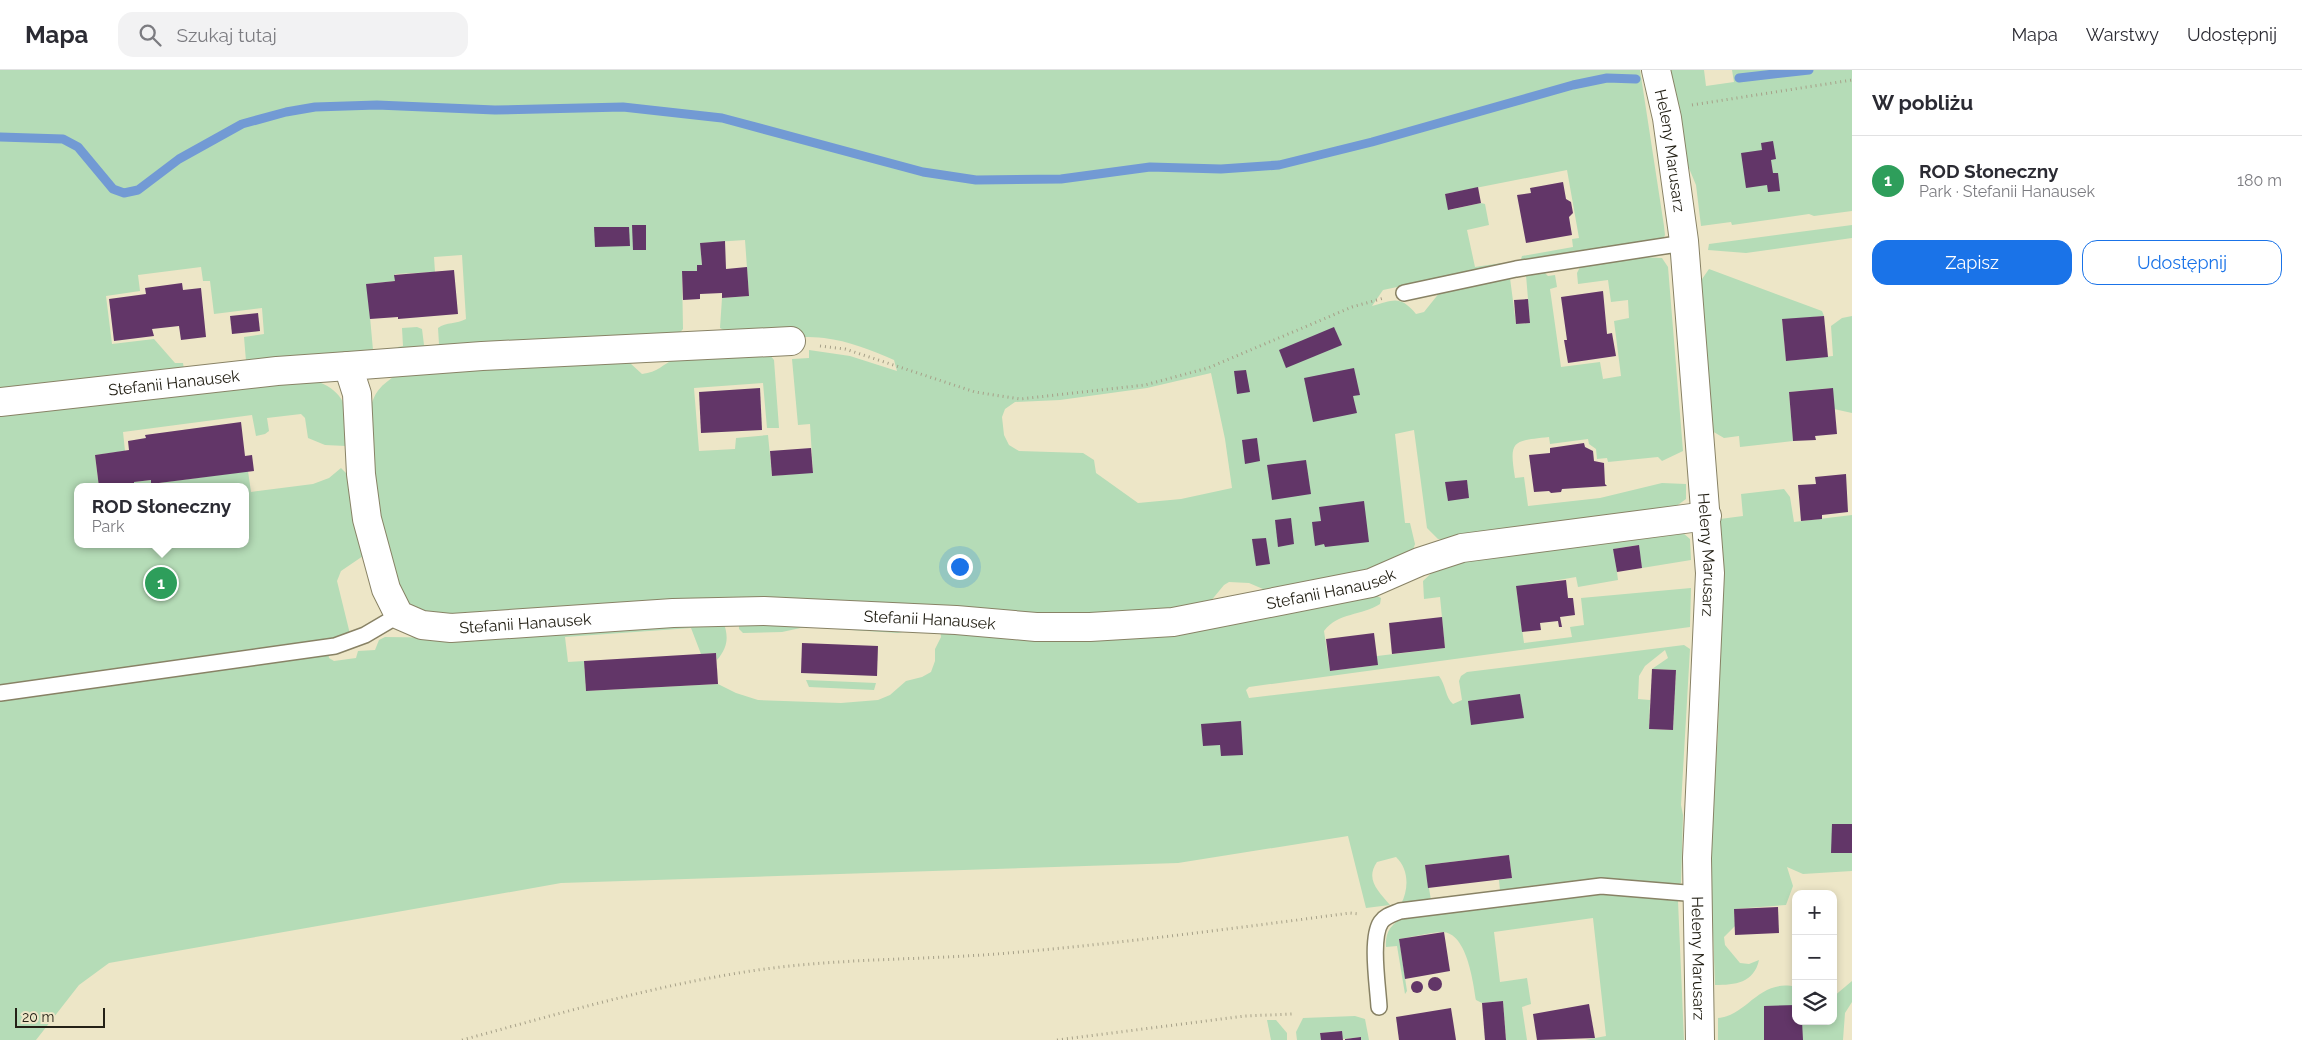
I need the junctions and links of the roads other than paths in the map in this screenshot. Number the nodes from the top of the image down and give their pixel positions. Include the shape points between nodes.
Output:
1 (1656, 70) edge
2 (1684, 243) junction
3 (1404, 293) road end
4 (791, 341) road end
5 (348, 366) junction
6 (0, 402) edge
7 (1707, 516) junction
8 (399, 615) junction
9 (0, 693) edge
10 (1698, 894) junction
11 (1379, 1007) dead end
12 (1700, 1040) edge

1 - 2 street, Heleny Marusarz
2 - 3 lane via 1516,268
2 - 7 street, Heleny Marusarz
4 - 5 street, Stefanii Hanausek
5 - 6 street, Stefanii Hanausek
5 - 8 street via 357,394 367,519 386,588
7 - 8 street, Stefanii Hanausek via 1462,548 1371,583 1173,622 1090,628 764,611 673,613 450,628 422,626
7 - 10 street, Heleny Marusarz via 1709,634 1697,858
8 - 9 lane via 365,635 335,646
10 - 11 lane via 1601,886 1400,911 1381,921 1377,928
10 - 12 street, Heleny Marusarz

